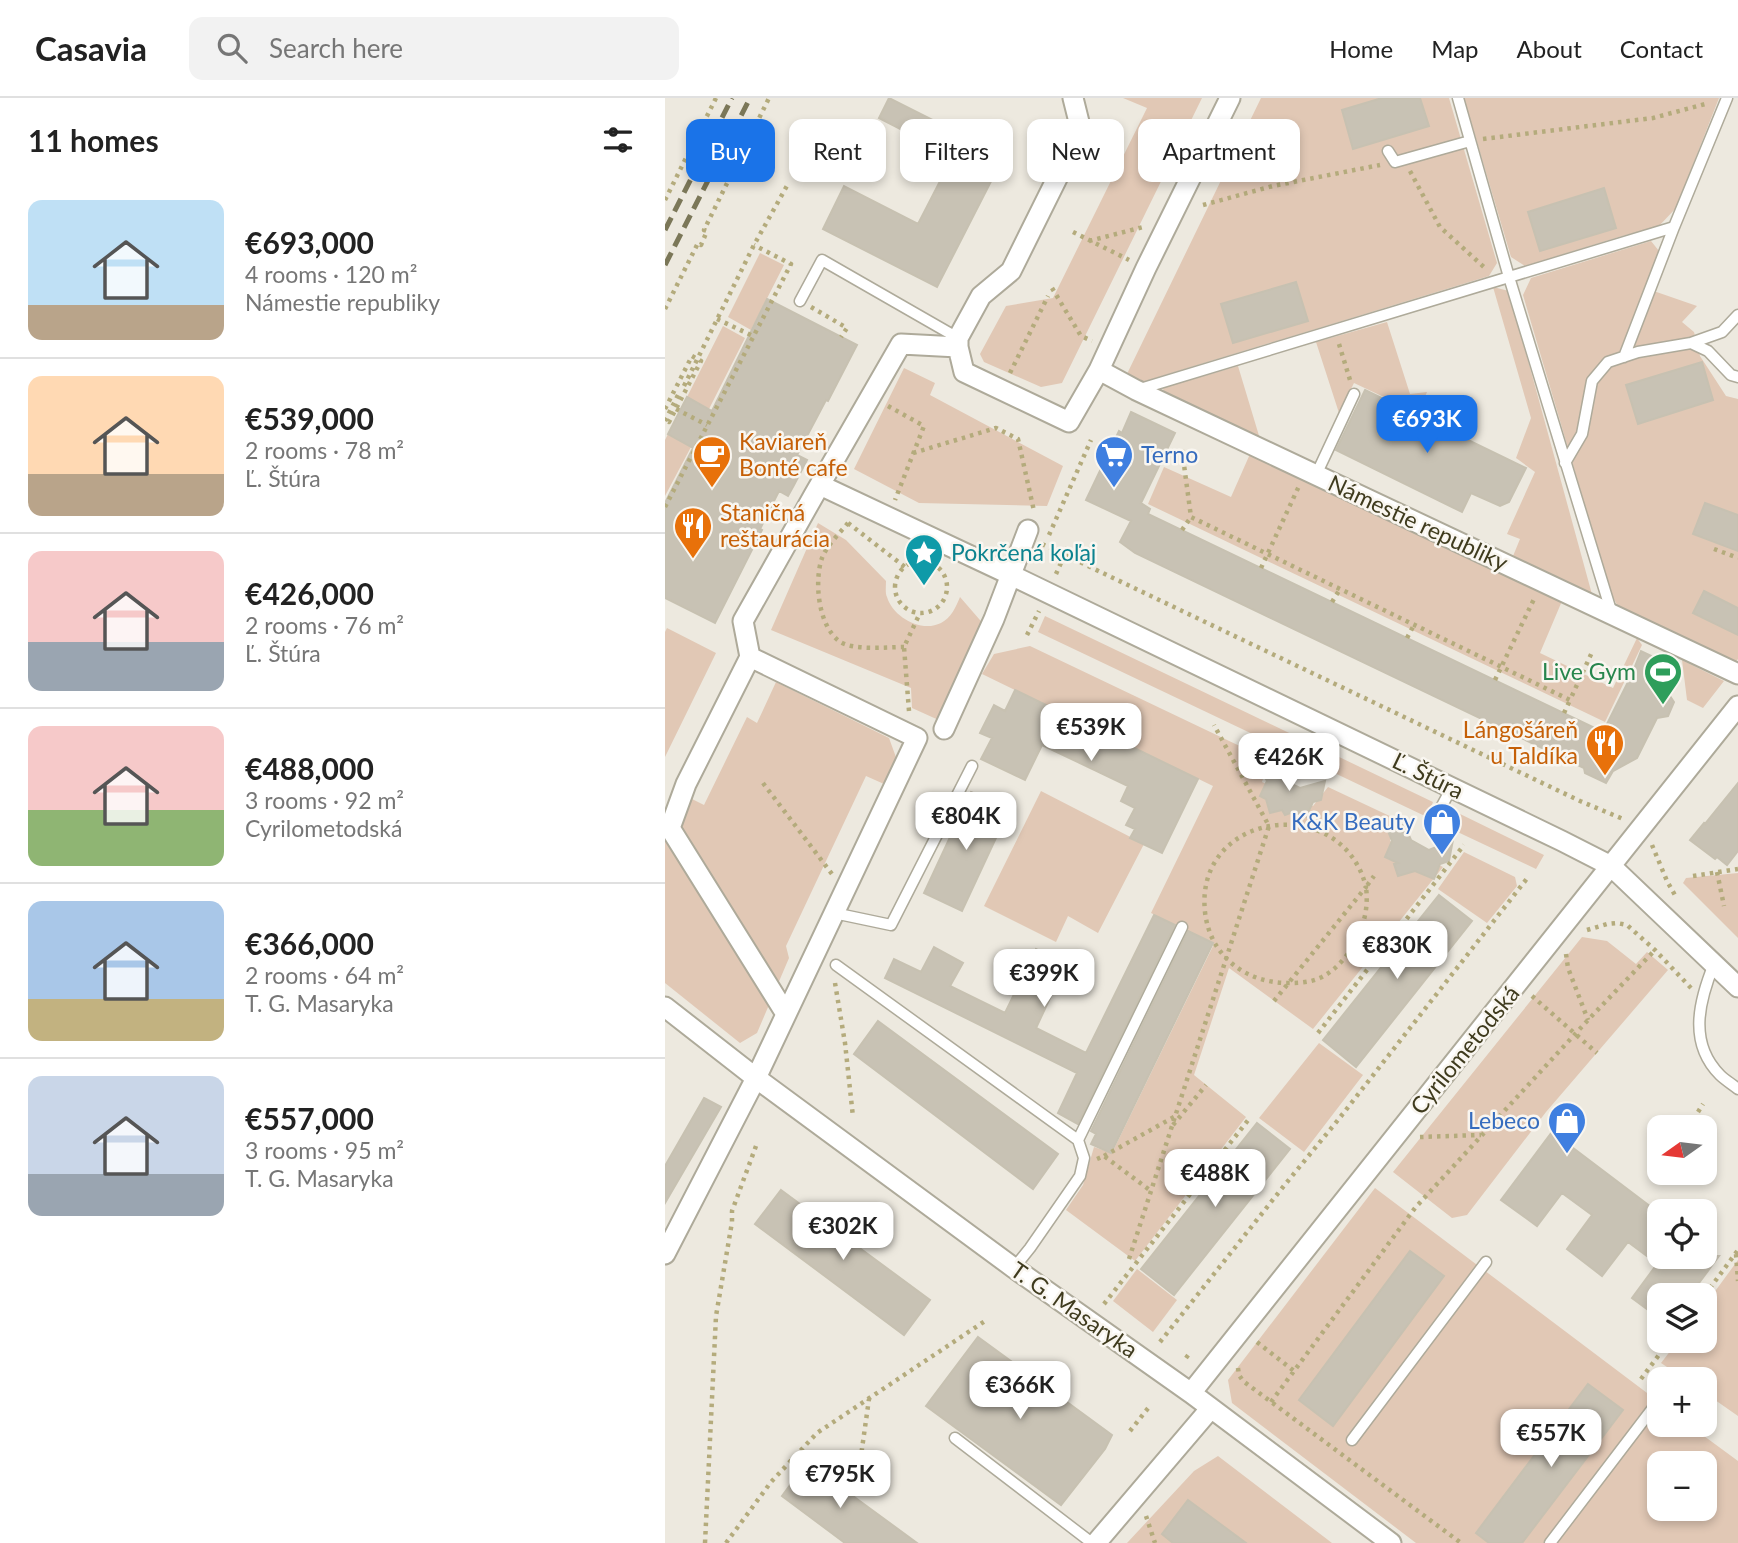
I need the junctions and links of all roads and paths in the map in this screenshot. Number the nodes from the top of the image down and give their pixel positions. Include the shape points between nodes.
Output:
1 (716, 98) edge
2 (769, 98) edge
3 (1073, 98) edge
4 (1230, 98) edge
5 (1458, 98) edge
6 (1727, 98) edge
7 (1714, 101) dead end
8 (1470, 141) junction
9 (1388, 151) dead end
10 (1399, 161) junction
11 (787, 184) dead end
12 (665, 200) edge
13 (1203, 205) dead end
14 (1170, 220) junction
15 (1674, 227) junction
16 (1073, 232) dead end
17 (702, 236) dead end
18 (1089, 241) junction
19 (698, 243) junction
20 (754, 245) junction
21 (1146, 268) junction
22 (1509, 277) junction
23 (1498, 280) junction
24 (1052, 288) dead end
25 (1048, 296) dead end
26 (800, 301) joint
27 (665, 309) edge
28 (1738, 316) edge
29 (717, 319) junction
30 (1335, 330) junction
31 (753, 336) junction
32 (841, 337) dead end
33 (958, 342) junction
34 (1691, 343) junction
35 (1108, 350) junction
36 (1624, 357) junction
37 (697, 359) junction
38 (1099, 370) junction
39 (1009, 377) dead end
40 (1738, 377) edge
41 (684, 386) dead end
42 (1136, 390) junction
43 (1354, 394) joint
44 (678, 396) dead end
45 (871, 397) junction
46 (665, 409) edge
47 (676, 409) junction
48 (665, 421) edge
49 (707, 425) junction
50 (1091, 439) dead end
51 (1182, 450) dead end
52 (913, 453) junction
53 (1565, 463) junction
54 (1311, 473) junction
55 (820, 485) junction
56 (665, 507) edge
57 (888, 517) junction
58 (1191, 517) junction
59 (848, 523) dead end
60 (1182, 530) dead end
61 (1027, 533) junction
62 (1048, 538) dead end
63 (1714, 549) dead end
64 (1268, 554) junction
65 (1738, 558) edge
66 (1261, 568) dead end
67 (1011, 575) junction
68 (1542, 582) junction
69 (1340, 589) junction
70 (1332, 602) dead end
71 (919, 613) junction
72 (1612, 615) junction
73 (1414, 625) junction
74 (1407, 638) dead end
75 (904, 647) junction
76 (1593, 650) dead end
77 (750, 657) junction
78 (1501, 667) junction
79 (1738, 674) edge
80 (1495, 680) dead end
81 (1570, 701) junction
82 (1738, 706) edge
83 (909, 712) dead end
84 (1564, 713) dead end
85 (1214, 725) dead end
86 (944, 729) dead end
87 (972, 766) dead end
88 (763, 783) dead end
89 (1452, 787) junction
90 (1269, 826) junction
91 (1430, 828) dead end
92 (1640, 829) junction
93 (1464, 845) dead end
94 (1611, 866) junction
95 (1738, 869) edge
96 (1717, 872) junction
97 (1374, 876) dead end
98 (1528, 876) dead end
99 (1693, 876) dead end
100 (1366, 887) junction
101 (845, 891) junction
102 (1684, 905) dead end
103 (1724, 905) dead end
104 (834, 913) junction
105 (1182, 927) dead end
106 (1582, 932) dead end
107 (1655, 950) junction
108 (1561, 956) dead end
109 (1226, 958) junction
110 (1714, 964) junction
111 (834, 969) joint
112 (1674, 970) dead end
113 (1288, 983) junction
114 (1738, 987) edge
115 (1530, 994) dead end
116 (1274, 1001) dead end
117 (665, 1007) edge
118 (786, 1014) junction
119 (1588, 1020) junction
120 (1318, 1033) dead end
121 (1575, 1034) junction
122 (1597, 1053) dead end
123 (756, 1078) junction
124 (1206, 1085) dead end
125 (1738, 1089) edge
126 (1703, 1104) dead end
127 (1698, 1112) dead end
128 (1175, 1116) junction
129 (853, 1117) dead end
130 (1249, 1119) dead end
131 (1171, 1127) junction
132 (1421, 1128) dead end
133 (1482, 1135) junction
134 (1078, 1140) junction
135 (756, 1146) dead end
136 (1104, 1156) junction
137 (1082, 1166) junction
138 (1151, 1191) junction
139 (1737, 1252) edge
140 (665, 1254) edge
141 (1129, 1259) dead end
142 (1486, 1262) dead end
143 (1014, 1268) junction
144 (1738, 1281) edge
145 (1714, 1283) edge
146 (1104, 1304) dead end
147 (985, 1321) dead end
148 (1160, 1342) dead end
149 (1257, 1342) dead end
150 (1660, 1353) edge
151 (1241, 1362) dead end
152 (1294, 1371) junction
153 (1641, 1379) dead end
154 (1191, 1393) junction
155 (869, 1398) junction
156 (1271, 1402) junction
157 (1149, 1407) dead end
158 (1211, 1408) junction
159 (1647, 1416) edge
160 (1130, 1431) dead end
161 (955, 1438) dead end
162 (1352, 1440) dead end
163 (858, 1477) dead end
164 (1146, 1517) dead end
165 (705, 1543) edge
166 (726, 1543) edge
167 (1094, 1543) edge
168 (1155, 1543) edge
169 (1391, 1543) edge
170 (1461, 1543) edge
171 (1551, 1543) edge

1 - 12 path
2 - 19 path via 704,230 708,231 701,245
3 - 33 street via 1081,130 1011,271 981,296
4 - 14 street
5 - 8 lane
6 - 15 lane
7 - 8 path via 1653,118
8 - 10 lane
8 - 22 lane
9 - 10 lane
10 - 13 path
10 - 23 path via 1440,227
11 - 20 path
14 - 18 path
14 - 21 street
15 - 22 lane
15 - 36 lane
16 - 18 path
17 - 19 path
18 - 21 path
19 - 27 path
20 - 29 path
20 - 31 path via 791,264
21 - 35 street
22 - 23 lane
22 - 53 lane
23 - 30 lane
24 - 35 path via 1081,336
25 - 39 path
26 - 32 path via 847,328
26 - 33 lane via 822,260
28 - 34 lane via 1722,332
29 - 31 path
29 - 37 path
30 - 42 lane
30 - 43 path
31 - 49 path
33 - 38 street via 964,372 1069,422
33 - 45 street via 901,344
34 - 36 lane
34 - 40 lane
35 - 38 street
36 - 53 lane via 1608,362 1593,382 1582,434
37 - 41 path
37 - 46 path via 692,356
37 - 47 path via 701,361
38 - 42 street, Námestie republiky
42 - 54 street, Námestie republiky
43 - 54 lane
44 - 48 path
45 - 52 path via 924,426
45 - 55 street
47 - 48 path via 669,422
47 - 49 path
49 - 56 path
50 - 62 path
51 - 58 path
52 - 57 path
52 - 61 path via 996,428 1018,439 1035,510
53 - 72 lane
54 - 64 path
54 - 68 street, Námestie republiky
55 - 57 street
55 - 77 street via 743,621
57 - 67 street
58 - 60 path
58 - 64 path
59 - 75 path via 822,557 820,598 825,623 839,641 851,646
61 - 67 street
61 - 92 path
63 - 65 path
64 - 66 path
64 - 69 path
67 - 86 street
67 - 89 street, Ľ. Štúra
68 - 72 street, Námestie republiky
68 - 78 path
69 - 70 path
69 - 73 path
71 - 71 path via 933,610 946,593 943,573 925,562 905,567 895,587 906,608
71 - 75 path
72 - 79 street, Námestie republiky
73 - 74 path
73 - 78 path
75 - 83 path
76 - 81 path
77 - 101 street via 917,738
77 - 118 street via 686,784 670,828
78 - 80 path
78 - 81 path
81 - 84 path
82 - 92 street, Cyrilometodská
85 - 90 path
87 - 104 lane via 891,925
88 - 101 path
89 - 91 lane
89 - 94 street, Ľ. Štúra
90 - 100 path via 1305,826 1333,838 1356,862
90 - 109 path
90 - 109 path via 1248,832 1228,846 1207,879 1208,923
92 - 94 street, Cyrilometodská
92 - 102 path via 1649,837 1675,896
93 - 120 path
94 - 110 street, Ľ. Štúra
94 - 154 street, Cyrilometodská
95 - 96 path
96 - 99 path
96 - 103 path
97 - 100 path
98 - 148 path
100 - 113 path
100 - 113 path via 1362,926 1347,955 1320,978
101 - 104 street
104 - 118 street
105 - 134 lane
106 - 107 path via 1607,924 1627,925
107 - 112 path
107 - 119 path
108 - 119 path via 1567,948 1568,968
109 - 113 path via 1254,978
109 - 128 path
110 - 114 street, Ľ. Štúra
110 - 125 lane via 1698,1019 1700,1037 1704,1053 1719,1074
111 - 129 path
111 - 134 lane
113 - 116 path
115 - 121 path
117 - 123 street, T. G. Masaryka
118 - 123 street
119 - 121 path
121 - 122 path
121 - 133 path
123 - 140 street
123 - 143 street, T. G. Masaryka
124 - 131 path
126 - 127 path
128 - 131 path
128 - 136 path
130 - 146 path
131 - 138 path
132 - 133 path via 1412,1138
133 - 152 path via 1415,1208
134 - 137 lane
135 - 165 path via 732,1211 716,1316
136 - 137 path
136 - 138 path
137 - 143 lane via 1080,1176
138 - 141 path
139 - 144 path
139 - 145 path
142 - 162 lane
143 - 154 street, T. G. Masaryka
147 - 155 path
149 - 152 path
150 - 153 path
151 - 156 path via 1237,1369 1243,1381
152 - 156 path
154 - 158 street, T. G. Masaryka
155 - 163 path
155 - 166 path via 817,1433 771,1482
156 - 170 path
157 - 160 path
158 - 167 street
158 - 169 street, T. G. Masaryka
159 - 171 lane
161 - 167 lane
164 - 168 path

